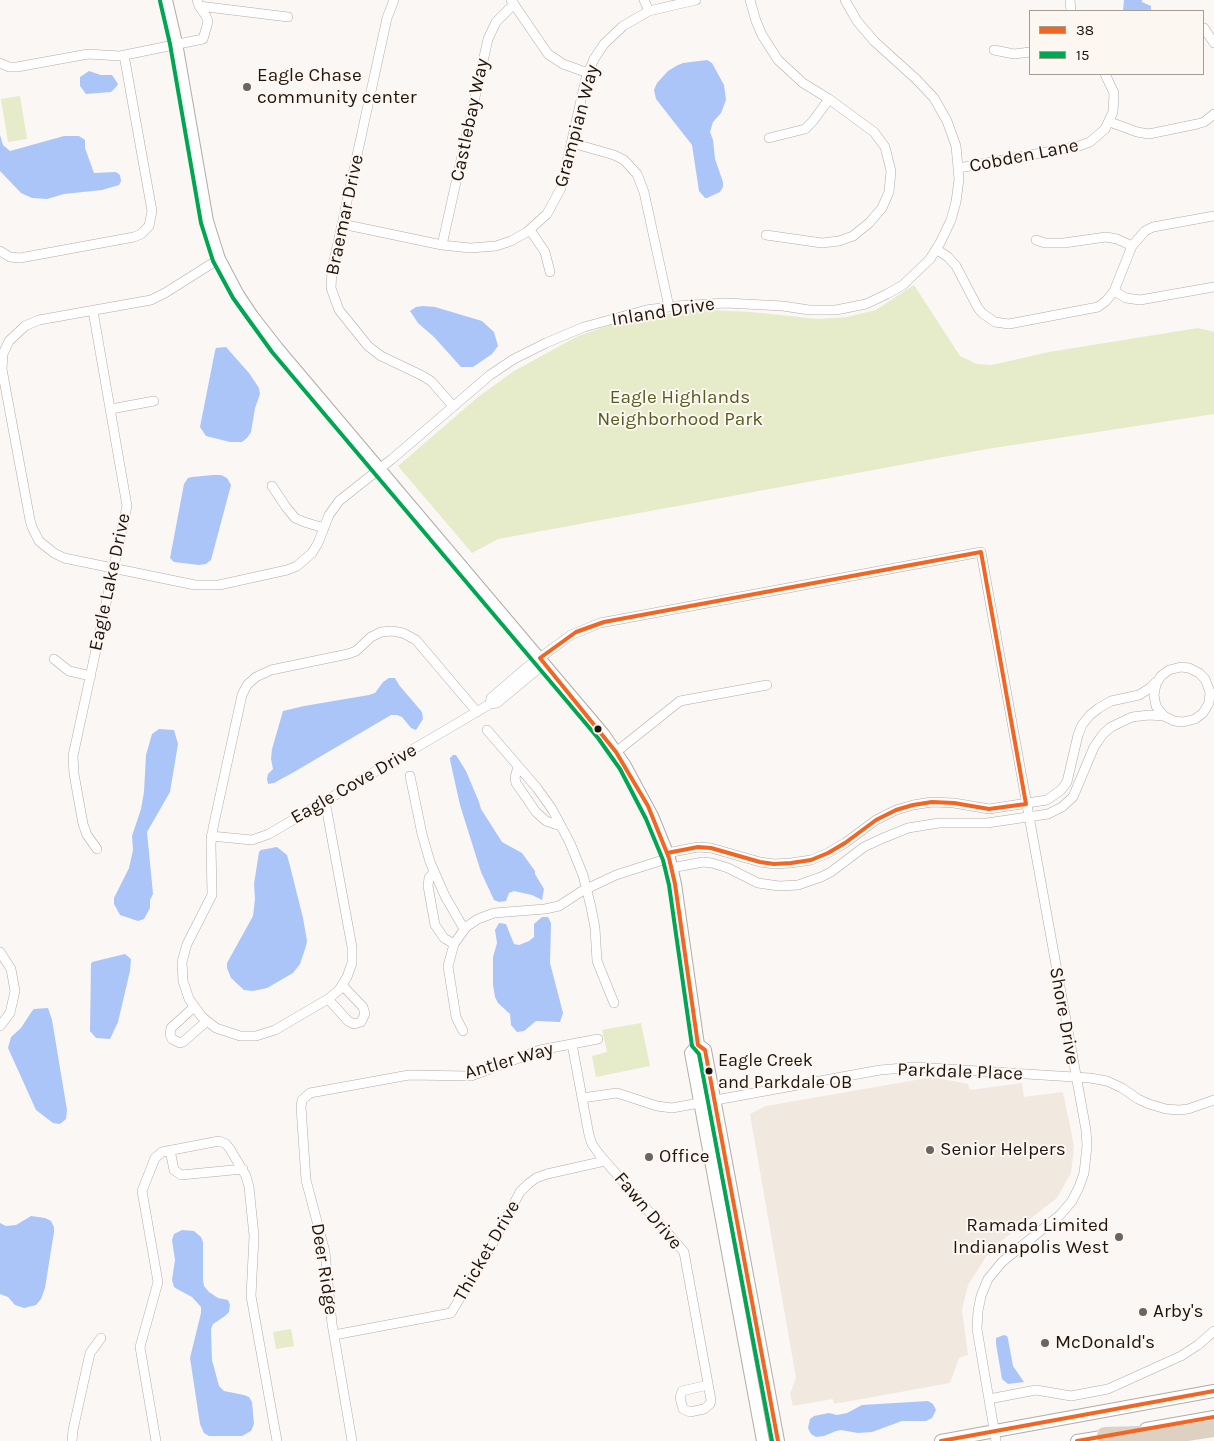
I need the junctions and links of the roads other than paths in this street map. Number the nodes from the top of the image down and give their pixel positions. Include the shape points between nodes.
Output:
1 (166, 0) edge
2 (394, 0) edge
3 (644, 0) edge
4 (696, 0) edge
5 (750, 0) edge
6 (845, 0) edge
7 (512, 2) edge
8 (198, 3) edge
9 (649, 12) junction
10 (288, 18) dead end
11 (1204, 28) dead end
12 (1214, 42) edge
13 (176, 44) junction
14 (994, 50) dead end
15 (1029, 52) edge
16 (124, 55) junction
17 (0, 63) edge
18 (588, 73) junction
19 (1106, 75) edge
20 (829, 99) junction
21 (1214, 114) edge
22 (1110, 122) junction
23 (769, 138) dead end
24 (572, 143) junction
25 (959, 168) junction
26 (1214, 216) edge
27 (342, 224) junction
28 (530, 230) junction
29 (766, 235) dead end
30 (1036, 240) dead end
31 (442, 245) junction
32 (1132, 246) junction
33 (936, 249) junction
34 (0, 251) edge
35 (219, 259) junction
36 (550, 272) dead end
37 (1214, 287) edge
38 (1114, 292) junction
39 (669, 307) junction
40 (93, 311) junction
41 (154, 401) dead end
42 (454, 406) junction
43 (110, 408) junction
44 (378, 469) junction
45 (272, 486) dead end
46 (324, 528) junction
47 (981, 552) joint
48 (113, 568) junction
49 (54, 659) dead end
50 (542, 661) junction
51 (91, 676) junction
52 (1158, 680) junction
53 (768, 684) dead end
54 (477, 712) junction
55 (1164, 716) junction
56 (487, 730) dead end
57 (616, 752) junction
58 (518, 766) junction
59 (410, 776) dead end
60 (325, 801) junction
61 (1026, 804) junction
62 (1028, 817) junction
63 (561, 826) junction
64 (211, 836) junction
65 (97, 849) dead end
66 (669, 860) junction
67 (434, 872) junction
68 (587, 889) junction
69 (464, 929) junction
70 (454, 944) junction
71 (0, 952) edge
72 (342, 985) junction
73 (328, 999) junction
74 (614, 1003) dead end
75 (194, 1007) junction
76 (207, 1021) junction
77 (0, 1026) edge
78 (463, 1031) dead end
79 (598, 1039) dead end
80 (572, 1044) junction
81 (698, 1045) junction
82 (1076, 1078) junction
83 (304, 1098) joint
84 (582, 1098) junction
85 (1214, 1100) edge
86 (715, 1101) junction
87 (700, 1104) junction
88 (170, 1150) junction
89 (605, 1161) junction
90 (243, 1170) junction
91 (1214, 1331) edge
92 (334, 1335) junction
93 (101, 1338) dead end
94 (708, 1385) dead end
95 (1214, 1391) edge
96 (989, 1399) junction
97 (1214, 1417) edge
98 (1214, 1428) edge
99 (995, 1436) edge
100 (1106, 1436) junction
101 (72, 1441) edge
102 (156, 1441) edge
103 (277, 1441) edge
104 (352, 1441) edge
105 (763, 1441) edge
106 (778, 1441) edge
107 (941, 1441) edge
108 (1077, 1441) edge

1 - 13 main road
2 - 27 street, Braemar Drive
3 - 9 street
4 - 9 street, Grampian Way
5 - 20 street via 759,28 774,54 797,78
6 - 25 street, Inland Drive via 874,41 938,104 954,138
7 - 18 street via 548,54 563,64
7 - 31 street, Castlebay Way via 496,22 488,39
8 - 10 street
8 - 13 street via 208,22 203,39
9 - 18 street, Grampian Way via 612,36 596,56
11 - 12 street
13 - 16 street
13 - 35 main road via 204,209
14 - 15 street via 1014,54
16 - 17 street via 88,54 17,67
16 - 34 street via 152,211 150,222 134,237 20,258
18 - 24 street, Grampian Way
19 - 22 street via 1114,97
20 - 23 street via 805,129
20 - 29 street via 870,128 882,142 891,171 886,200 876,217 864,228 839,240 815,243
21 - 22 street via 1204,122 1148,134
22 - 25 street, Cobden Lane via 1100,135 1083,145
24 - 28 street, Grampian Way via 557,199
24 - 39 street via 614,155 627,163 639,178
25 - 33 street, Inland Drive via 958,194 953,212
26 - 32 street via 1150,228
27 - 31 street, Grampian Way
27 - 42 street, Braemar Drive via 331,277 337,306 372,350 424,376
28 - 31 street, Grampian Way via 496,246
28 - 36 street via 545,252
30 - 32 street via 1064,244 1106,236
32 - 38 street
33 - 38 street via 954,263 980,310 1002,324 1092,309
33 - 39 street, Inland Drive via 923,266 890,293 845,309 810,310 726,303
35 - 40 street via 156,298
35 - 44 main road via 258,324
37 - 38 street via 1140,300
39 - 42 street, Inland Drive via 605,320 546,343 499,368
40 - 43 street, Eagle Lake Drive
40 - 48 street, Inland Drive via 29,324 8,344 3,358 3,373 35,534 57,555
41 - 43 street
42 - 44 street, Inland Drive
43 - 48 street, Eagle Lake Drive via 127,501
44 - 46 street, Inland Drive via 339,501
44 - 50 main road
45 - 46 street via 295,518
46 - 48 street, Inland Drive via 312,553 297,566 219,585 195,585
47 - 50 street, Eagle Cove Drive via 604,622 576,632
47 - 61 street, Shore Drive
48 - 51 street, Eagle Lake Drive
49 - 51 street via 69,671
50 - 54 street, Eagle Cove Drive
50 - 57 main road
51 - 65 street, Eagle Lake Drive via 73,763 83,824
52 - 55 street via 1155,700
52 - 55 street via 1171,669 1188,668 1202,676 1210,692 1206,708 1195,719 1179,722
52 - 61 street via 1138,695 1111,701 1090,715 1078,734 1063,789 1047,800
53 - 57 street via 680,702
54 - 60 street, Eagle Cove Drive
54 - 64 street via 419,643 392,630 381,632 348,654 271,670 256,677 242,695
55 - 62 street via 1132,716 1111,727 1094,748 1078,788 1069,801 1054,812
56 - 58 street
57 - 66 main road via 648,806
58 - 63 street via 546,800
58 - 63 street via 516,783 536,812 546,821
59 - 67 street
60 - 64 street, Eagle Cove Drive via 261,838 247,840
60 - 72 street via 352,947 351,966
61 - 62 street, Shore Drive
61 - 66 street via 989,809 935,802 913,805 876,820 828,853 787,864 754,861 698,847
62 - 66 street via 987,823 939,823 905,830 864,847 821,878 798,885 758,883 712,863
62 - 82 street, Shore Drive
63 - 68 street
64 - 75 street via 213,893 187,944 182,962 185,988
66 - 68 street via 635,868
66 - 81 main road
67 - 69 street
67 - 70 street via 428,886 435,925 444,938
68 - 69 street via 558,906 487,915
68 - 74 street via 595,924 597,961
69 - 70 street
70 - 78 street via 449,976 456,1017
71 - 77 street via 11,969 15,991 10,1013
72 - 73 street
72 - 73 street via 364,1007 365,1016 361,1022 349,1022
73 - 76 street via 282,1027 260,1035 240,1036 216,1028
75 - 76 street
75 - 76 street via 171,1028 172,1039 183,1042
79 - 80 street, Antler Way
80 - 83 street, Antler Way via 540,1050 471,1076 409,1075 310,1093
80 - 84 street, Fawn Drive
81 - 86 main road via 705,1050
81 - 87 main road via 691,1053
82 - 85 street, Parkdale Place via 1106,1081 1143,1102 1166,1109 1188,1109
82 - 86 street, Parkdale Place via 907,1067
82 - 96 street, Shore Drive via 1087,1146 1081,1184 1060,1215 999,1265 981,1296 977,1329
83 - 92 street, Deer Ridge via 301,1107 306,1180 325,1252
84 - 87 street, Parkdale Place via 613,1093 662,1108
84 - 89 street, Fawn Drive via 590,1139
86 - 87 street, Parkdale Place
86 - 106 main road
87 - 105 main road
88 - 90 street via 219,1141 229,1147
88 - 90 street via 174,1170 181,1175
88 - 102 street via 154,1158 142,1191 158,1282 140,1347
89 - 92 street, Thicket Drive via 547,1174 528,1184 520,1192 451,1313
89 - 94 street, Fawn Drive via 684,1252
90 - 103 street via 249,1184 254,1236 251,1296
91 - 96 street via 1181,1356 1108,1389 1071,1396 1036,1390
92 - 104 street, Deer Ridge
93 - 101 street via 90,1353
95 - 99 main road
96 - 99 street, Shore Drive
97 - 100 main road
98 - 100 highway via 1174,1434
99 - 107 main road
100 - 108 main road

